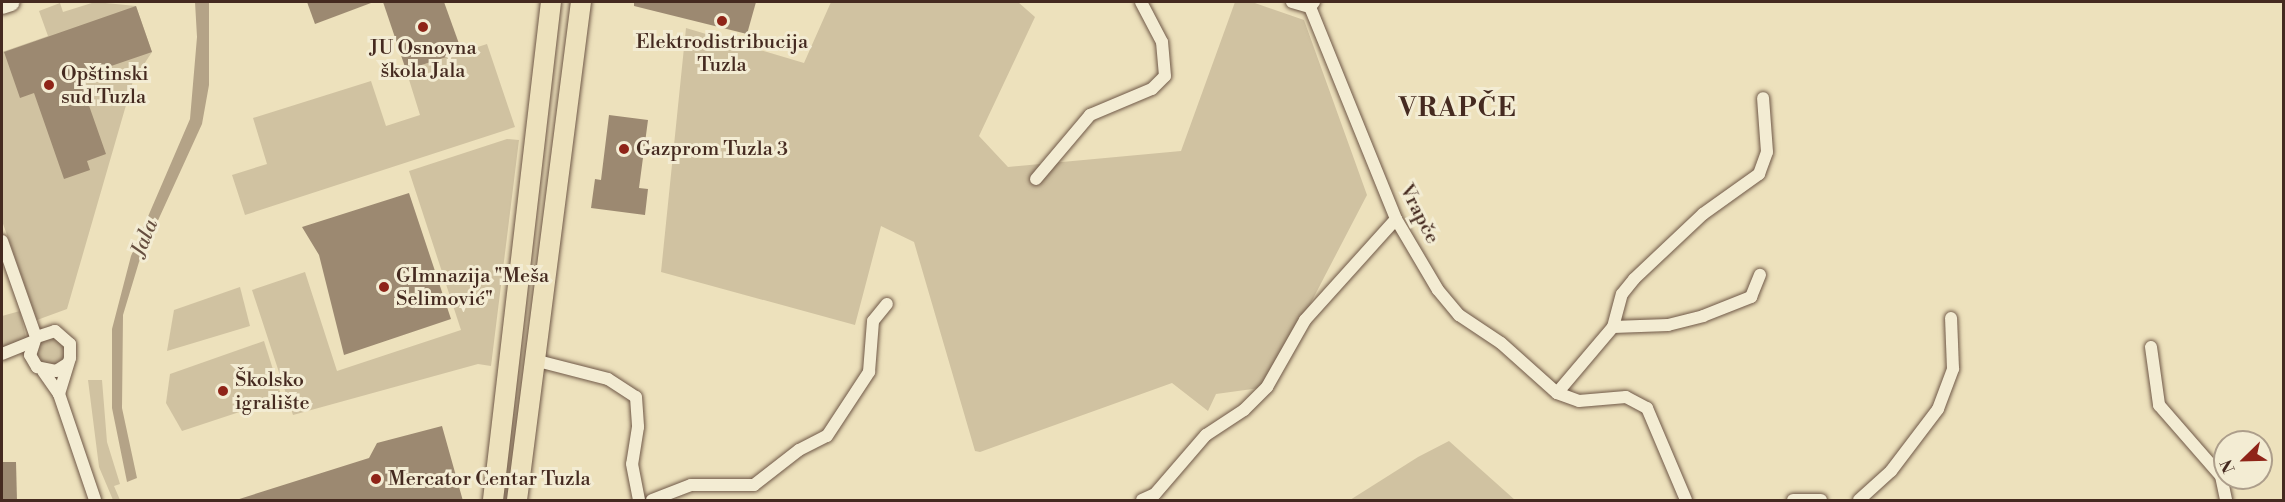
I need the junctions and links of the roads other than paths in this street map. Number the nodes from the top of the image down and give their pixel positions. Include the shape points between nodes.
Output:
1 (11, 2) edge
2 (551, 2) edge
3 (581, 2) edge
4 (1141, 2) edge
5 (1292, 2) edge
6 (1312, 3) edge
7 (2, 5) edge
8 (1763, 98) dead end
9 (1036, 179) dead end
10 (1396, 219) junction
11 (2, 241) edge
12 (1760, 275) dead end
13 (887, 304) dead end
14 (1951, 318) dead end
15 (1613, 327) junction
16 (34, 339) junction
17 (2151, 347) dead end
18 (7, 354) edge
19 (534, 360) junction
20 (67, 364) junction
21 (40, 369) junction
22 (1557, 393) junction
23 (59, 394) junction
24 (95, 501) edge
25 (493, 501) edge
26 (517, 501) edge
27 (639, 501) edge
28 (652, 501) edge
29 (1143, 501) edge
30 (1686, 501) edge
31 (1793, 501) edge
32 (1821, 501) edge
33 (1859, 501) edge
34 (2226, 501) edge

1 - 7 street
2 - 25 main road
3 - 19 main road
4 - 9 street via 1162,42 1165,76 1152,89 1090,115
5 - 6 street, Vrapče
6 - 10 street, Vrapče
8 - 15 street via 1767,152 1759,174 1703,214 1634,279 1623,294
10 - 22 street, Vrapče via 1438,290 1459,315 1501,343
10 - 29 street via 1305,320 1267,387 1244,410 1206,435 1155,494
11 - 16 street
12 - 15 street via 1751,297 1703,316 1668,325
13 - 28 street via 873,321 869,372 827,436 799,450 754,485 691,485
14 - 33 street via 1953,369 1938,409 1891,471
15 - 22 street
16 - 18 street
16 - 20 street via 48,331 66,338 71,351
16 - 21 street via 30,355
17 - 34 street via 2159,405 2221,477
18 - 21 street
19 - 26 main road
19 - 27 street via 608,379 636,397 638,427 632,464
20 - 21 street via 56,371
20 - 23 street
21 - 23 street
22 - 30 street, Vrapče via 1579,401 1626,397 1647,408
23 - 24 street
31 - 32 street

